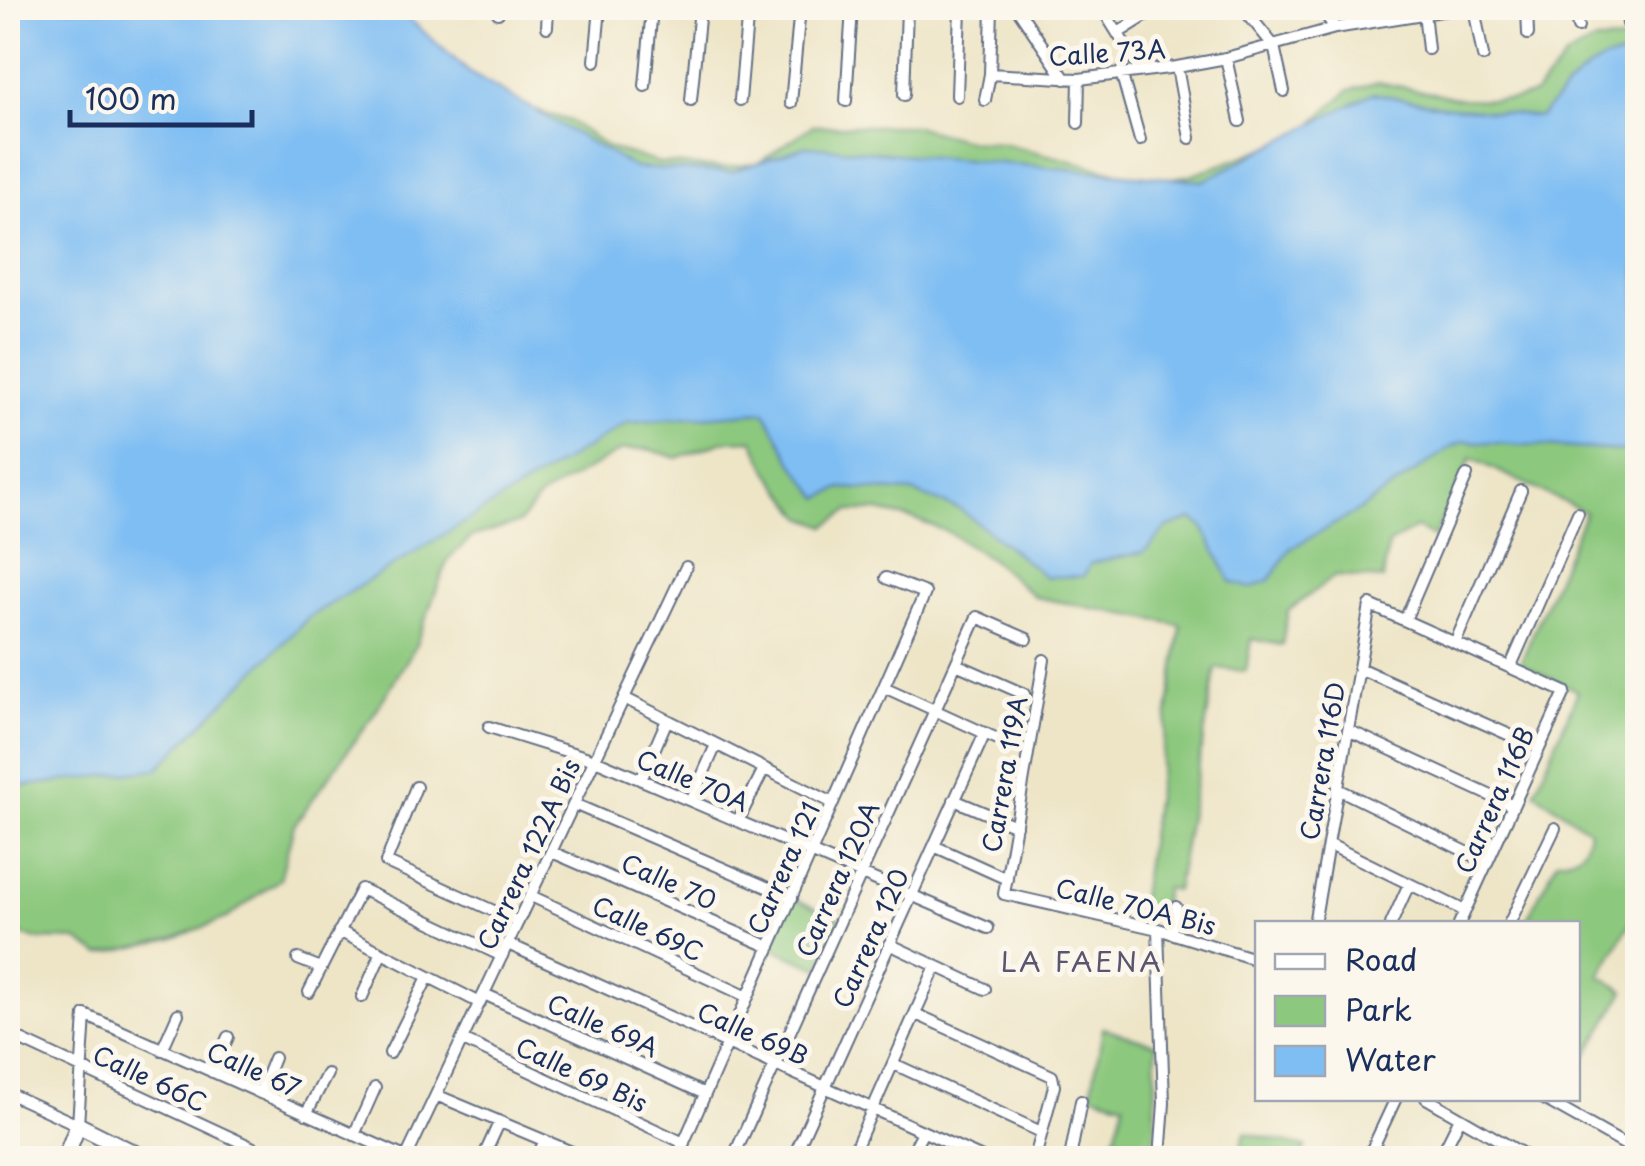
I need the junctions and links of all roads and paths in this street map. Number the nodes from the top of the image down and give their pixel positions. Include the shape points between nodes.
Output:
1 (548, 8) edge
2 (600, 8) edge
3 (652, 8) edge
4 (700, 8) edge
5 (748, 8) edge
6 (800, 8) edge
7 (852, 8) edge
8 (907, 8) edge
9 (960, 8) edge
10 (992, 8) edge
11 (1018, 8) edge
12 (1102, 8) edge
13 (1158, 8) edge
14 (1243, 8) edge
15 (1321, 8) edge
16 (1460, 8) edge
17 (1474, 8) edge
18 (1527, 8) edge
19 (1574, 8) edge
20 (1626, 8) edge
21 (1424, 12) junction
22 (1628, 24) dead end
23 (548, 27) dead end
24 (1578, 27) dead end
25 (1335, 28) junction
26 (1118, 33) junction
27 (1528, 34) dead end
28 (1274, 46) junction
29 (1428, 49) dead end
30 (1482, 56) dead end
31 (1226, 58) junction
32 (595, 61) dead end
33 (1178, 67) junction
34 (1141, 70) junction
35 (1121, 72) junction
36 (990, 74) junction
37 (1064, 78) junction
38 (1079, 78) junction
39 (644, 86) dead end
40 (1284, 92) dead end
41 (904, 95) dead end
42 (956, 96) dead end
43 (691, 100) dead end
44 (740, 100) dead end
45 (985, 100) dead end
46 (846, 101) dead end
47 (791, 103) dead end
48 (1240, 120) dead end
49 (1078, 123) dead end
50 (1190, 138) dead end
51 (1140, 140) dead end
52 (1467, 475) dead end
53 (1522, 492) dead end
54 (1578, 513) dead end
55 (686, 567) dead end
56 (886, 578) dead end
57 (1405, 620) junction
58 (1026, 638) dead end
59 (1456, 643) junction
60 (1044, 660) dead end
61 (956, 664) junction
62 (1359, 668) junction
63 (1510, 668) junction
64 (884, 687) junction
65 (1024, 694) dead end
66 (624, 698) junction
67 (935, 710) junction
68 (667, 720) junction
69 (489, 727) dead end
70 (1348, 730) junction
71 (985, 734) junction
72 (716, 745) junction
73 (1014, 747) dead end
74 (1539, 748) junction
75 (595, 760) junction
76 (764, 769) junction
77 (641, 780) junction
78 (416, 787) dead end
79 (1338, 788) junction
80 (954, 800) junction
81 (690, 801) junction
82 (833, 803) junction
83 (574, 804) junction
84 (1513, 806) junction
85 (738, 821) junction
86 (1016, 826) junction
87 (1555, 828) dead end
88 (1328, 844) junction
89 (934, 846) junction
90 (552, 852) junction
91 (812, 853) junction
92 (1488, 862) junction
93 (861, 874) junction
94 (1007, 879) junction
95 (1409, 884) junction
96 (1004, 894) joint
97 (531, 896) junction
98 (911, 896) junction
99 (792, 898) junction
100 (1176, 907) dead end
101 (1465, 911) junction
102 (1315, 921) edge
103 (1392, 921) edge
104 (1460, 921) edge
105 (1510, 921) edge
106 (518, 922) junction
107 (988, 928) dead end
108 (1158, 929) junction
109 (340, 931) junction
110 (1170, 933) junction
111 (508, 944) junction
112 (889, 944) junction
113 (770, 947) junction
114 (381, 954) junction
115 (502, 956) junction
116 (298, 958) dead end
117 (1255, 959) edge
118 (936, 966) junction
119 (321, 968) junction
120 (428, 977) junction
121 (985, 989) dead end
122 (309, 992) dead end
123 (362, 997) dead end
124 (748, 997) junction
125 (482, 998) junction
126 (178, 1014) dead end
127 (916, 1014) junction
128 (8, 1034) edge
129 (228, 1037) dead end
130 (462, 1040) junction
131 (728, 1044) junction
132 (162, 1050) junction
133 (390, 1053) dead end
134 (274, 1058) dead end
135 (894, 1064) junction
136 (775, 1065) junction
137 (82, 1068) junction
138 (212, 1072) junction
139 (327, 1074) dead end
140 (376, 1088) dead end
141 (825, 1088) junction
142 (8, 1093) edge
143 (260, 1093) junction
144 (706, 1094) junction
145 (436, 1095) junction
146 (1395, 1101) edge
147 (1431, 1101) edge
148 (1547, 1101) edge
149 (1081, 1102) dead end
150 (873, 1109) junction
151 (306, 1114) junction
152 (1460, 1118) junction
153 (499, 1123) junction
154 (78, 1125) junction
155 (923, 1132) junction
156 (1040, 1132) junction
157 (354, 1135) junction
158 (544, 1143) junction
159 (684, 1143) junction
160 (1510, 1147) junction
161 (1638, 1152) edge
162 (8, 1154) edge
163 (967, 1155) edge
164 (16, 1158) edge
165 (65, 1158) edge
166 (144, 1158) edge
167 (275, 1158) edge
168 (406, 1158) edge
169 (482, 1158) edge
170 (536, 1158) edge
171 (586, 1158) edge
172 (677, 1158) edge
173 (733, 1158) edge
174 (792, 1158) edge
175 (851, 1158) edge
176 (909, 1158) edge
177 (982, 1158) edge
178 (1035, 1158) edge
179 (1070, 1158) edge
180 (1160, 1158) edge
181 (1368, 1158) edge
182 (1440, 1158) edge
183 (1504, 1158) edge
184 (1530, 1158) edge

1 - 23 street
2 - 32 street
3 - 39 street
4 - 43 street
5 - 44 street
6 - 47 street
7 - 46 street
8 - 41 street
9 - 42 street
10 - 36 street
11 - 37 street
12 - 26 street
13 - 26 street
14 - 28 street
15 - 25 street
16 - 21 street, Calle 73A
17 - 30 street
18 - 27 street
19 - 24 street
20 - 22 street
21 - 25 street, Calle 73A
21 - 29 street
25 - 28 street, Calle 73A
26 - 34 street
28 - 31 street, Calle 73A
28 - 40 street
31 - 33 street, Calle 73A
31 - 48 street
33 - 34 street, Calle 73A
33 - 50 street
34 - 35 street, Calle 73A
35 - 38 street, Calle 73A
35 - 51 street
36 - 37 street, Calle 73A
36 - 45 street
37 - 38 street, Calle 73A
38 - 49 street
52 - 57 street
53 - 59 street
54 - 63 street
55 - 66 street, Carrera 122A Bis
56 - 64 street, Carrera 121 via 925,593
57 - 59 street
57 - 62 street, Carrera 116D via 1370,605
58 - 61 street, Carrera 120A via 977,617
59 - 63 street
60 - 86 street, Carrera 119A
61 - 65 street
61 - 67 street, Carrera 120A
62 - 70 street, Carrera 116D
62 - 74 street
63 - 74 street, Carrera 116B via 1564,692
64 - 67 street
64 - 82 street, Carrera 121
66 - 68 street
66 - 75 street, Carrera 122A Bis
67 - 71 street
67 - 93 street, Carrera 120A
68 - 72 street
68 - 77 street
69 - 75 street, Calle 70A
70 - 79 street, Carrera 116D
70 - 84 street
71 - 73 street
71 - 80 street, Carrera 120
72 - 76 street
72 - 81 street
74 - 84 street, Carrera 116B
75 - 77 street, Calle 70A
75 - 83 street, Carrera 122A Bis
76 - 82 street
76 - 85 street
77 - 81 street, Calle 70A
78 - 106 street via 386,862
79 - 88 street, Carrera 116D
79 - 92 street
80 - 86 street
80 - 89 street, Carrera 120
81 - 85 street, Calle 70A
82 - 91 street, Carrera 121
83 - 90 street, Carrera 122A Bis
83 - 99 street
84 - 92 street, Carrera 116B
85 - 91 street, Calle 70A
86 - 94 street, Carrera 119A
87 - 105 street
88 - 95 street
88 - 102 street, Carrera 116D
89 - 94 street
89 - 98 street, Carrera 120
90 - 97 street, Carrera 122A Bis
90 - 113 street, Calle 70
91 - 93 street, Calle 70A
91 - 99 street, Carrera 121
92 - 101 street, Carrera 116B
93 - 98 street, Calle 70A
93 - 136 street, Carrera 120A
94 - 96 street, Carrera 119A
95 - 101 street
95 - 103 street
96 - 108 street, Calle 70A Bis
97 - 106 street, Carrera 122A Bis
97 - 124 street, Calle 69C
98 - 107 street, Calle 70A
98 - 112 street, Carrera 120
99 - 113 street, Carrera 121
100 - 110 street
101 - 104 street, Carrera 116B
106 - 111 street, Carrera 122A Bis
108 - 110 street, Calle 70A Bis
108 - 180 street
109 - 114 street, Calle 69A
109 - 115 street via 360,889
109 - 119 street
110 - 117 street, Calle 70A Bis
111 - 115 street, Carrera 122A Bis
111 - 131 street, Calle 69B
112 - 118 street
112 - 141 street, Carrera 120
113 - 124 street, Carrera 121
114 - 120 street, Calle 69A
114 - 123 street
115 - 125 street, Carrera 122A Bis
116 - 119 street
118 - 121 street
118 - 127 street
119 - 122 street
120 - 125 street, Calle 69A
120 - 133 street
124 - 131 street, Carrera 121
125 - 130 street, Carrera 122A Bis
125 - 144 street, Calle 69A
126 - 132 street
127 - 135 street
127 - 156 street via 1052,1076
128 - 137 street, Calle 66C
129 - 138 street
130 - 145 street, Carrera 122A Bis
130 - 159 street, Calle 69 Bis
131 - 136 street, Calle 69B
131 - 144 street, Carrera 121
132 - 137 street, Calle 67 via 85,1016
132 - 138 street, Calle 67
134 - 143 street
135 - 150 street
135 - 156 street
136 - 141 street, Calle 69B
136 - 173 street, Carrera 120A
137 - 154 street
137 - 167 street, Calle 66C
138 - 143 street, Calle 67
139 - 151 street
140 - 157 street
141 - 150 street, Calle 69B
141 - 174 street, Carrera 120
142 - 154 street
143 - 151 street, Calle 67
144 - 159 street, Carrera 121
145 - 153 street
145 - 168 street, Carrera 122A Bis
146 - 181 street
147 - 152 street
148 - 161 street
149 - 179 street
150 - 155 street, Calle 69B
150 - 175 street
151 - 157 street, Calle 67
152 - 160 street
152 - 182 street
153 - 158 street
153 - 169 street
154 - 165 street
154 - 166 street
155 - 163 street, Calle 69B
155 - 176 street
156 - 178 street
157 - 168 street, Calle 67
158 - 170 street
158 - 171 street
159 - 172 street, Carrera 121
160 - 183 street
160 - 184 street
162 - 164 street
163 - 177 street, Calle 69B

